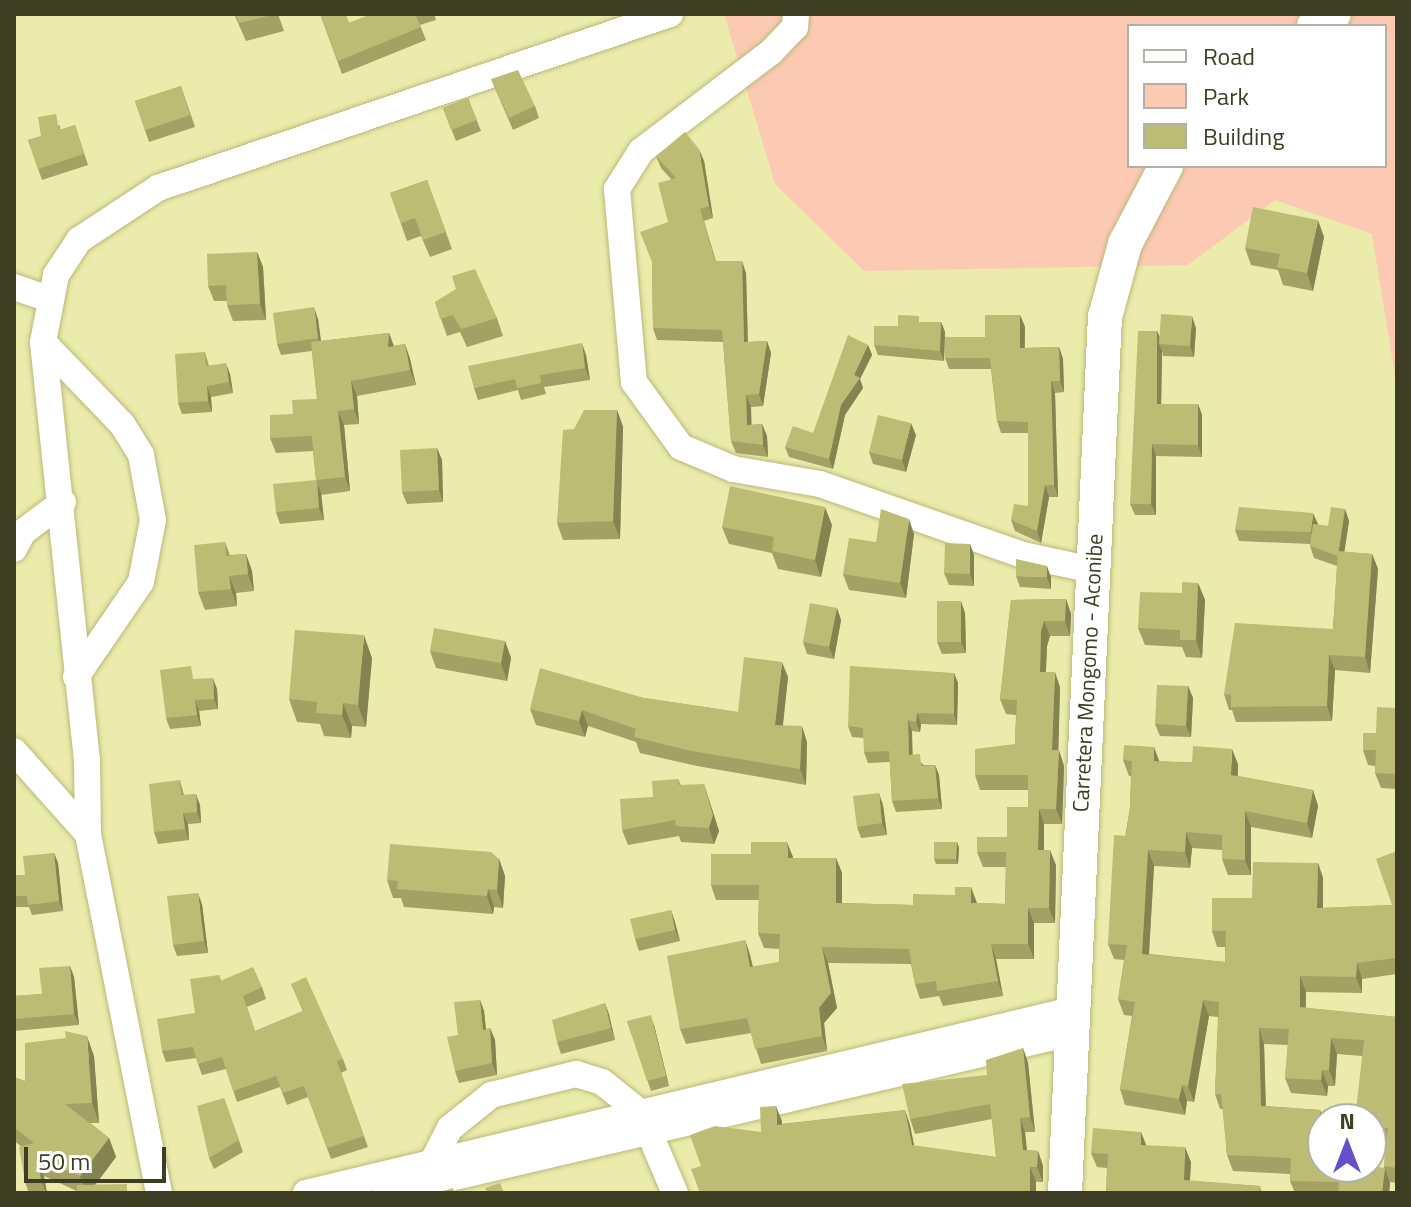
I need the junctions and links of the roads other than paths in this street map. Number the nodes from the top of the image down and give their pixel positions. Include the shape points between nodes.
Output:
1 (670, 14) edge
2 (796, 14) edge
3 (1165, 168) edge
4 (14, 287) edge
5 (49, 299) junction
6 (43, 342) junction
7 (63, 502) junction
8 (14, 549) edge
9 (1093, 570) junction
10 (76, 677) junction
11 (14, 751) edge
12 (88, 834) junction
13 (1072, 1021) junction
14 (646, 1124) junction
15 (433, 1161) junction
16 (159, 1193) edge
17 (306, 1193) edge
18 (386, 1193) edge
19 (675, 1193) edge
20 (1065, 1193) edge

1 - 5 street via 158,188 79,240
2 - 9 street via 795,27 771,52 641,151 617,189 634,382 681,447 733,469 835,488 1023,555
3 - 9 main road, Carretera Mongomo - Aconibe via 1125,244 1105,317
4 - 5 street
5 - 6 street
6 - 7 street
6 - 10 street via 122,424 141,455 153,520 141,582
7 - 8 street via 23,532
7 - 10 street
9 - 13 main road, Carretera Mongomo - Aconibe
10 - 12 street
11 - 12 street
12 - 16 street
13 - 14 street
13 - 20 main road, Carretera Mongomo - Aconibe
14 - 15 street
14 - 15 street via 602,1082 556,1074 470,1108
14 - 18 street
14 - 19 street
15 - 17 street

